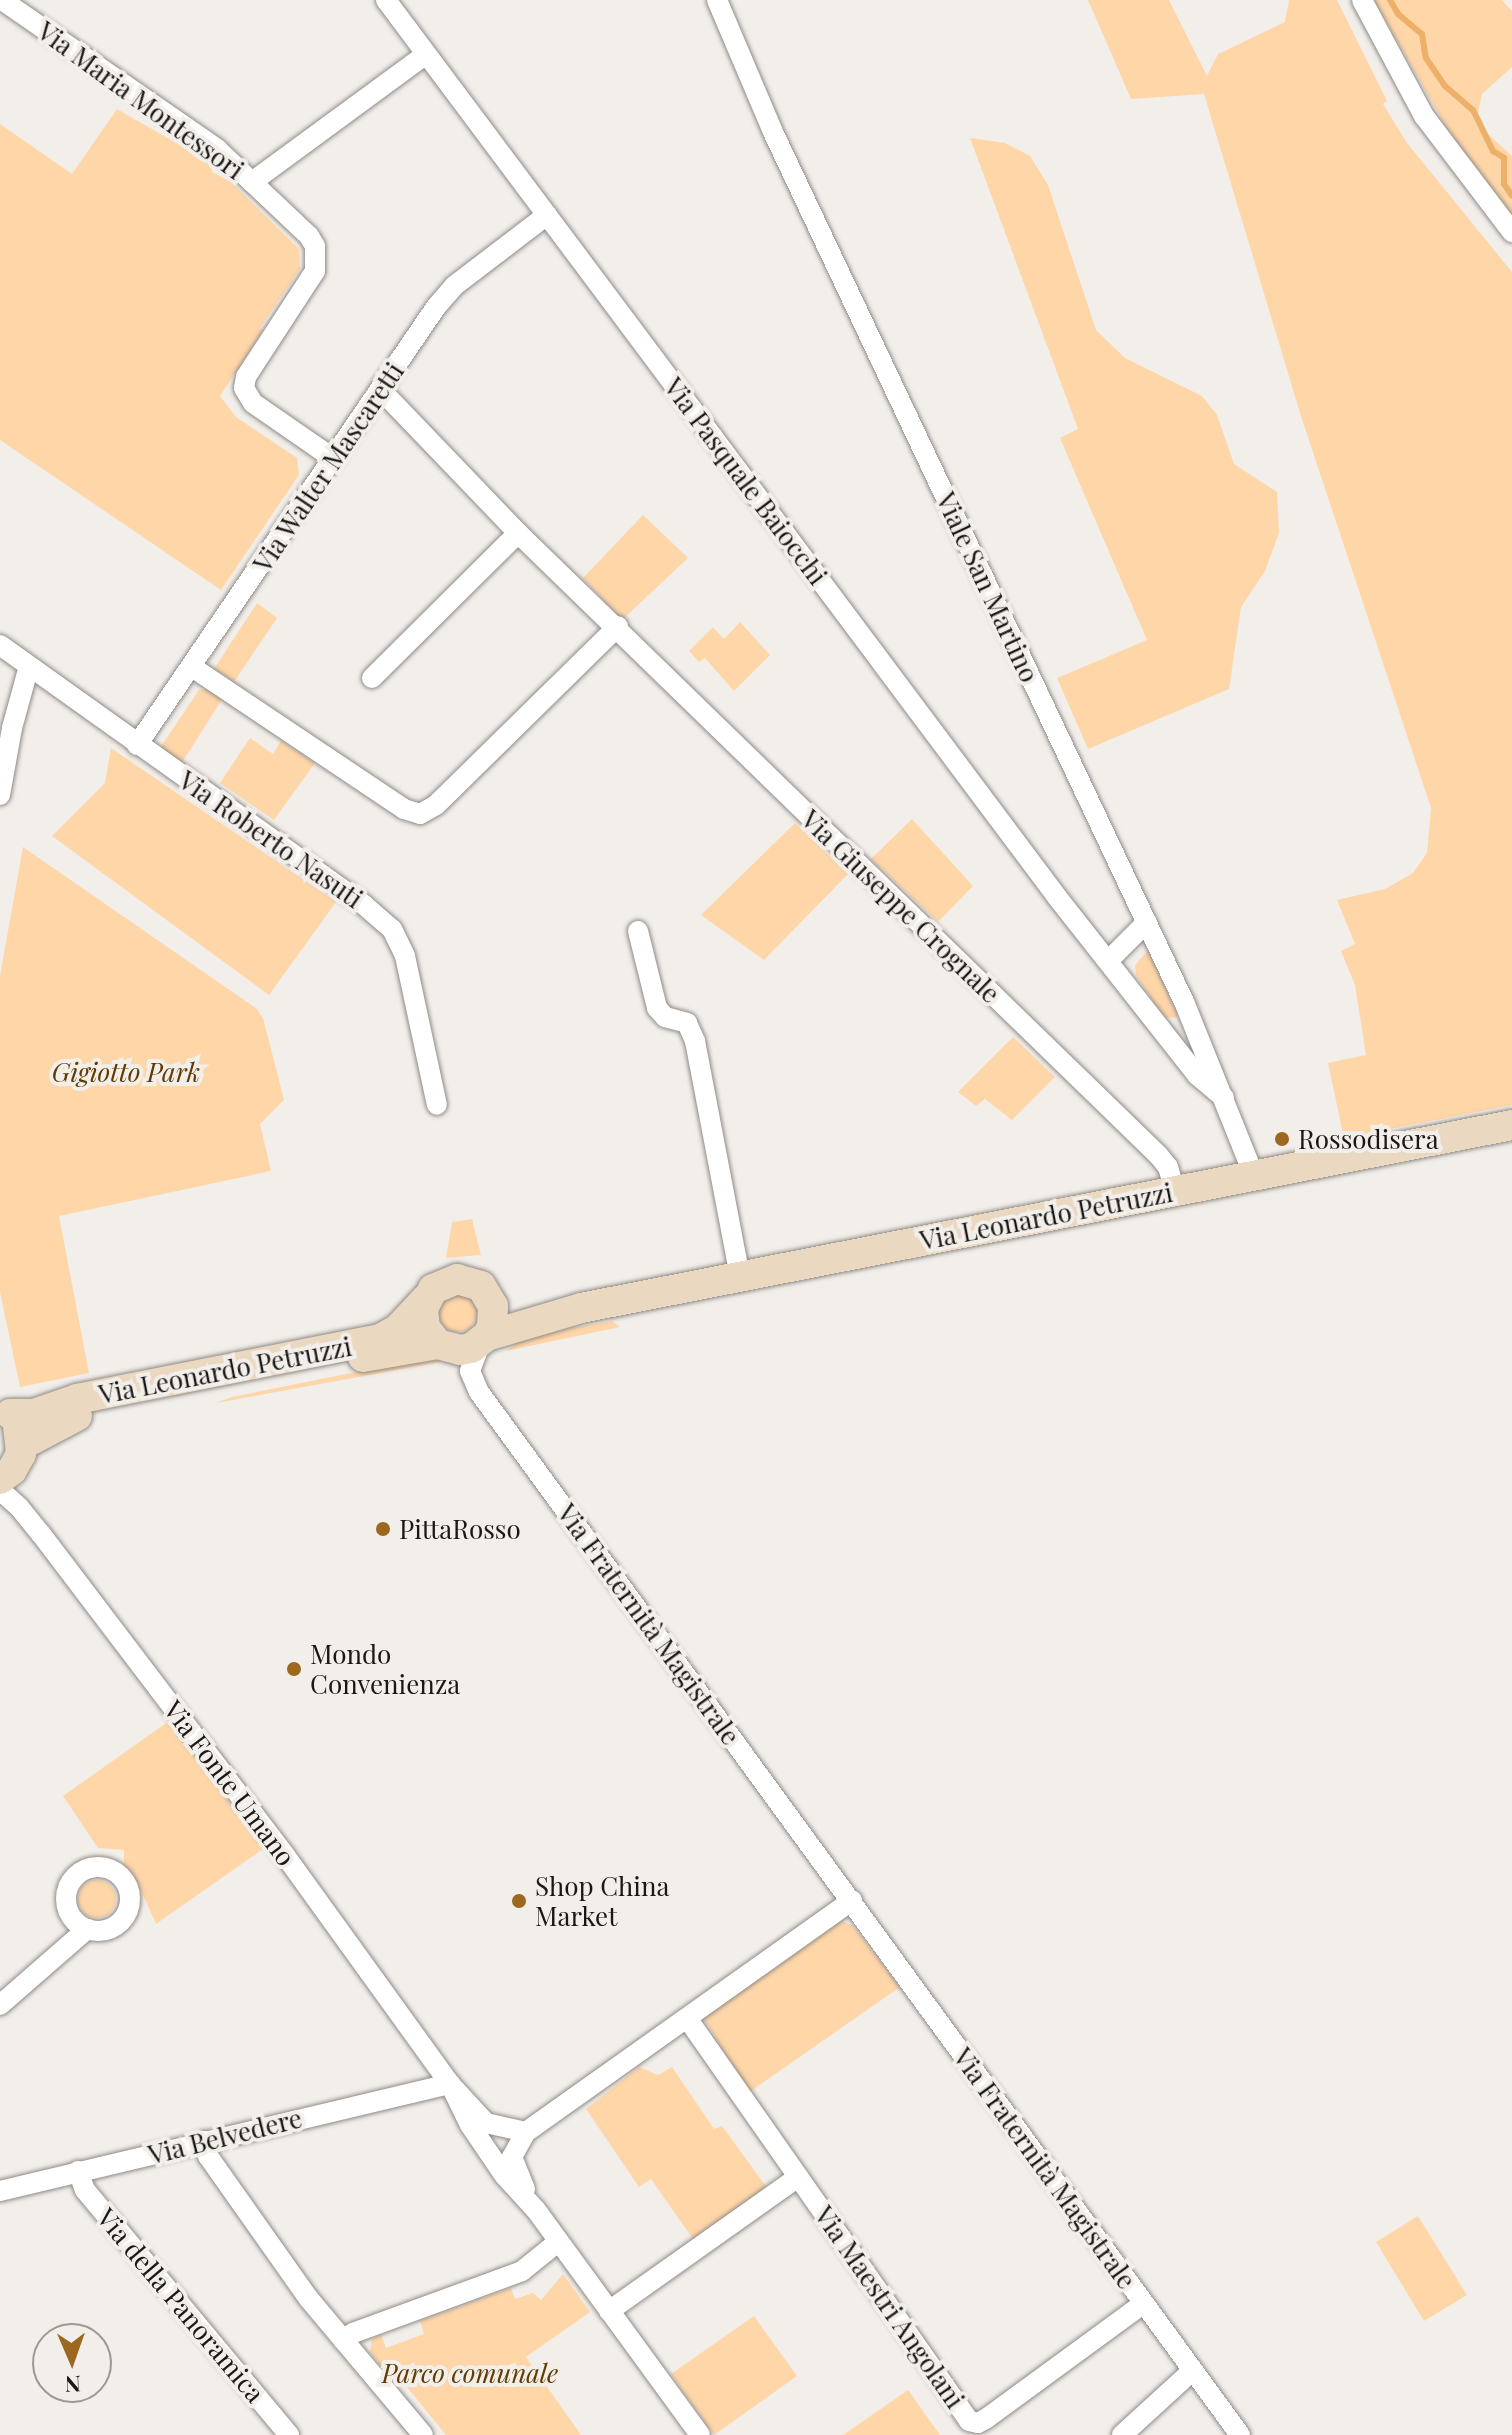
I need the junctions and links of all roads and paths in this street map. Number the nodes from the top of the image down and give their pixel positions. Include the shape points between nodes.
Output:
1 (2, 0) edge
2 (386, 0) edge
3 (717, 0) edge
4 (1362, 0) edge
5 (426, 54) junction
6 (252, 182) junction
7 (547, 215) junction
8 (1512, 232) edge
9 (380, 389) junction
10 (334, 459) junction
11 (518, 533) junction
12 (618, 626) junction
13 (0, 645) edge
14 (29, 666) junction
15 (192, 667) junction
16 (372, 678) dead end
17 (137, 745) junction
18 (0, 795) edge
19 (1147, 922) junction
20 (638, 931) dead end
21 (1108, 961) junction
22 (1197, 1030) junction
23 (1171, 1040) junction
24 (1224, 1098) junction
25 (437, 1105) dead end
26 (1512, 1125) edge
27 (1254, 1176) junction
28 (1175, 1191) junction
29 (740, 1276) junction
30 (489, 1296) junction
31 (426, 1299) junction
32 (581, 1308) junction
33 (484, 1339) junction
34 (438, 1344) junction
35 (5, 1411) edge
36 (22, 1445) junction
37 (0, 1479) edge
38 (0, 1490) edge
39 (852, 1900) junction
40 (87, 1929) dead end
41 (0, 2005) edge
42 (687, 2018) junction
43 (450, 2084) junction
44 (526, 2132) junction
45 (204, 2141) junction
46 (78, 2171) junction
47 (798, 2177) junction
48 (0, 2191) edge
49 (536, 2210) junction
50 (558, 2242) junction
51 (1143, 2304) junction
52 (609, 2311) junction
53 (343, 2340) junction
54 (1192, 2371) junction
55 (289, 2435) edge
56 (423, 2435) edge
57 (700, 2435) edge
58 (1122, 2435) edge
59 (1240, 2435) edge

1 - 6 street, Via Maria Montessori via 217,149
2 - 5 street, Via Pasquale Baiocchi
3 - 19 street, Viale San Martino via 773,132
4 - 8 street via 1424,116
5 - 6 street
5 - 7 street, Via Pasquale Baiocchi
6 - 10 street, Via Maria Montessori via 309,236 316,258 315,271 244,388 253,403
7 - 9 street, Via Walter Mascaretti via 454,286
7 - 21 street, Via Pasquale Baiocchi
9 - 10 street, Via Walter Mascaretti
9 - 11 street, Via Giuseppe Crognale
10 - 15 street, Via Walter Mascaretti
11 - 12 street, Via Giuseppe Crognale
11 - 16 street
12 - 15 street via 436,805 420,814 404,809
12 - 28 street, Via Giuseppe Crognale via 1159,1156
13 - 14 street, Via Roberto Nasuti
14 - 17 street, Via Roberto Nasuti
14 - 18 street
15 - 17 street, Via Walter Mascaretti
17 - 25 street, Via Roberto Nasuti via 392,929 405,956
19 - 21 street
19 - 22 street, Viale San Martino
20 - 29 street via 657,1008 665,1017 687,1023 695,1041
21 - 23 street, Via Pasquale Baiocchi
22 - 23 street
22 - 24 street, Viale San Martino
23 - 24 street, Via Pasquale Baiocchi via 1197,1075
24 - 27 street, Viale San Martino
26 - 27 main road, Via Leonardo Petruzzi
27 - 28 main road, Via Leonardo Petruzzi
28 - 29 main road, Via Leonardo Petruzzi
29 - 32 main road, Via Leonardo Petruzzi
30 - 31 main road via 481,1286 457,1279 433,1289
30 - 32 main road, Via Leonardo Petruzzi via 520,1309
30 - 33 main road via 494,1316
31 - 34 main road via 425,1328
31 - 35 main road, Via Leonardo Petruzzi via 398,1329 380,1339 77,1399 34,1414
32 - 33 main road, Via Leonardo Petruzzi
33 - 34 main road via 460,1350
33 - 39 street, Via Fraternità Magistrale via 470,1371 479,1392
34 - 36 main road, Via Leonardo Petruzzi via 79,1415
35 - 36 main road via 19,1428
36 - 37 main road via 17,1462
38 - 43 street, Via Fonte Umano via 41,1534 281,1849
39 - 42 street
39 - 51 street, Via Fraternità Magistrale
40 - 41 street
42 - 44 street
42 - 47 street, Via Maestri Angolani
43 - 44 street, Via Fonte Umano via 486,2123
43 - 45 street, Via Belvedere
43 - 49 street, Via Fonte Umano via 504,2175
44 - 49 street, Via Fonte Umano via 512,2157
45 - 46 street, Via Belvedere
45 - 53 street via 208,2156
46 - 48 street, Via Belvedere
46 - 55 street, Via della Panoramica via 85,2190
47 - 51 street, Via Maestri Angolani via 969,2421 987,2418
47 - 52 street
49 - 50 street, Via Fonte Umano
50 - 52 street, Via Fonte Umano
50 - 53 street via 522,2271
51 - 54 street, Via Fraternità Magistrale
52 - 57 street, Via Fonte Umano
53 - 56 street
54 - 58 street
54 - 59 street, Via Fraternità Magistrale

